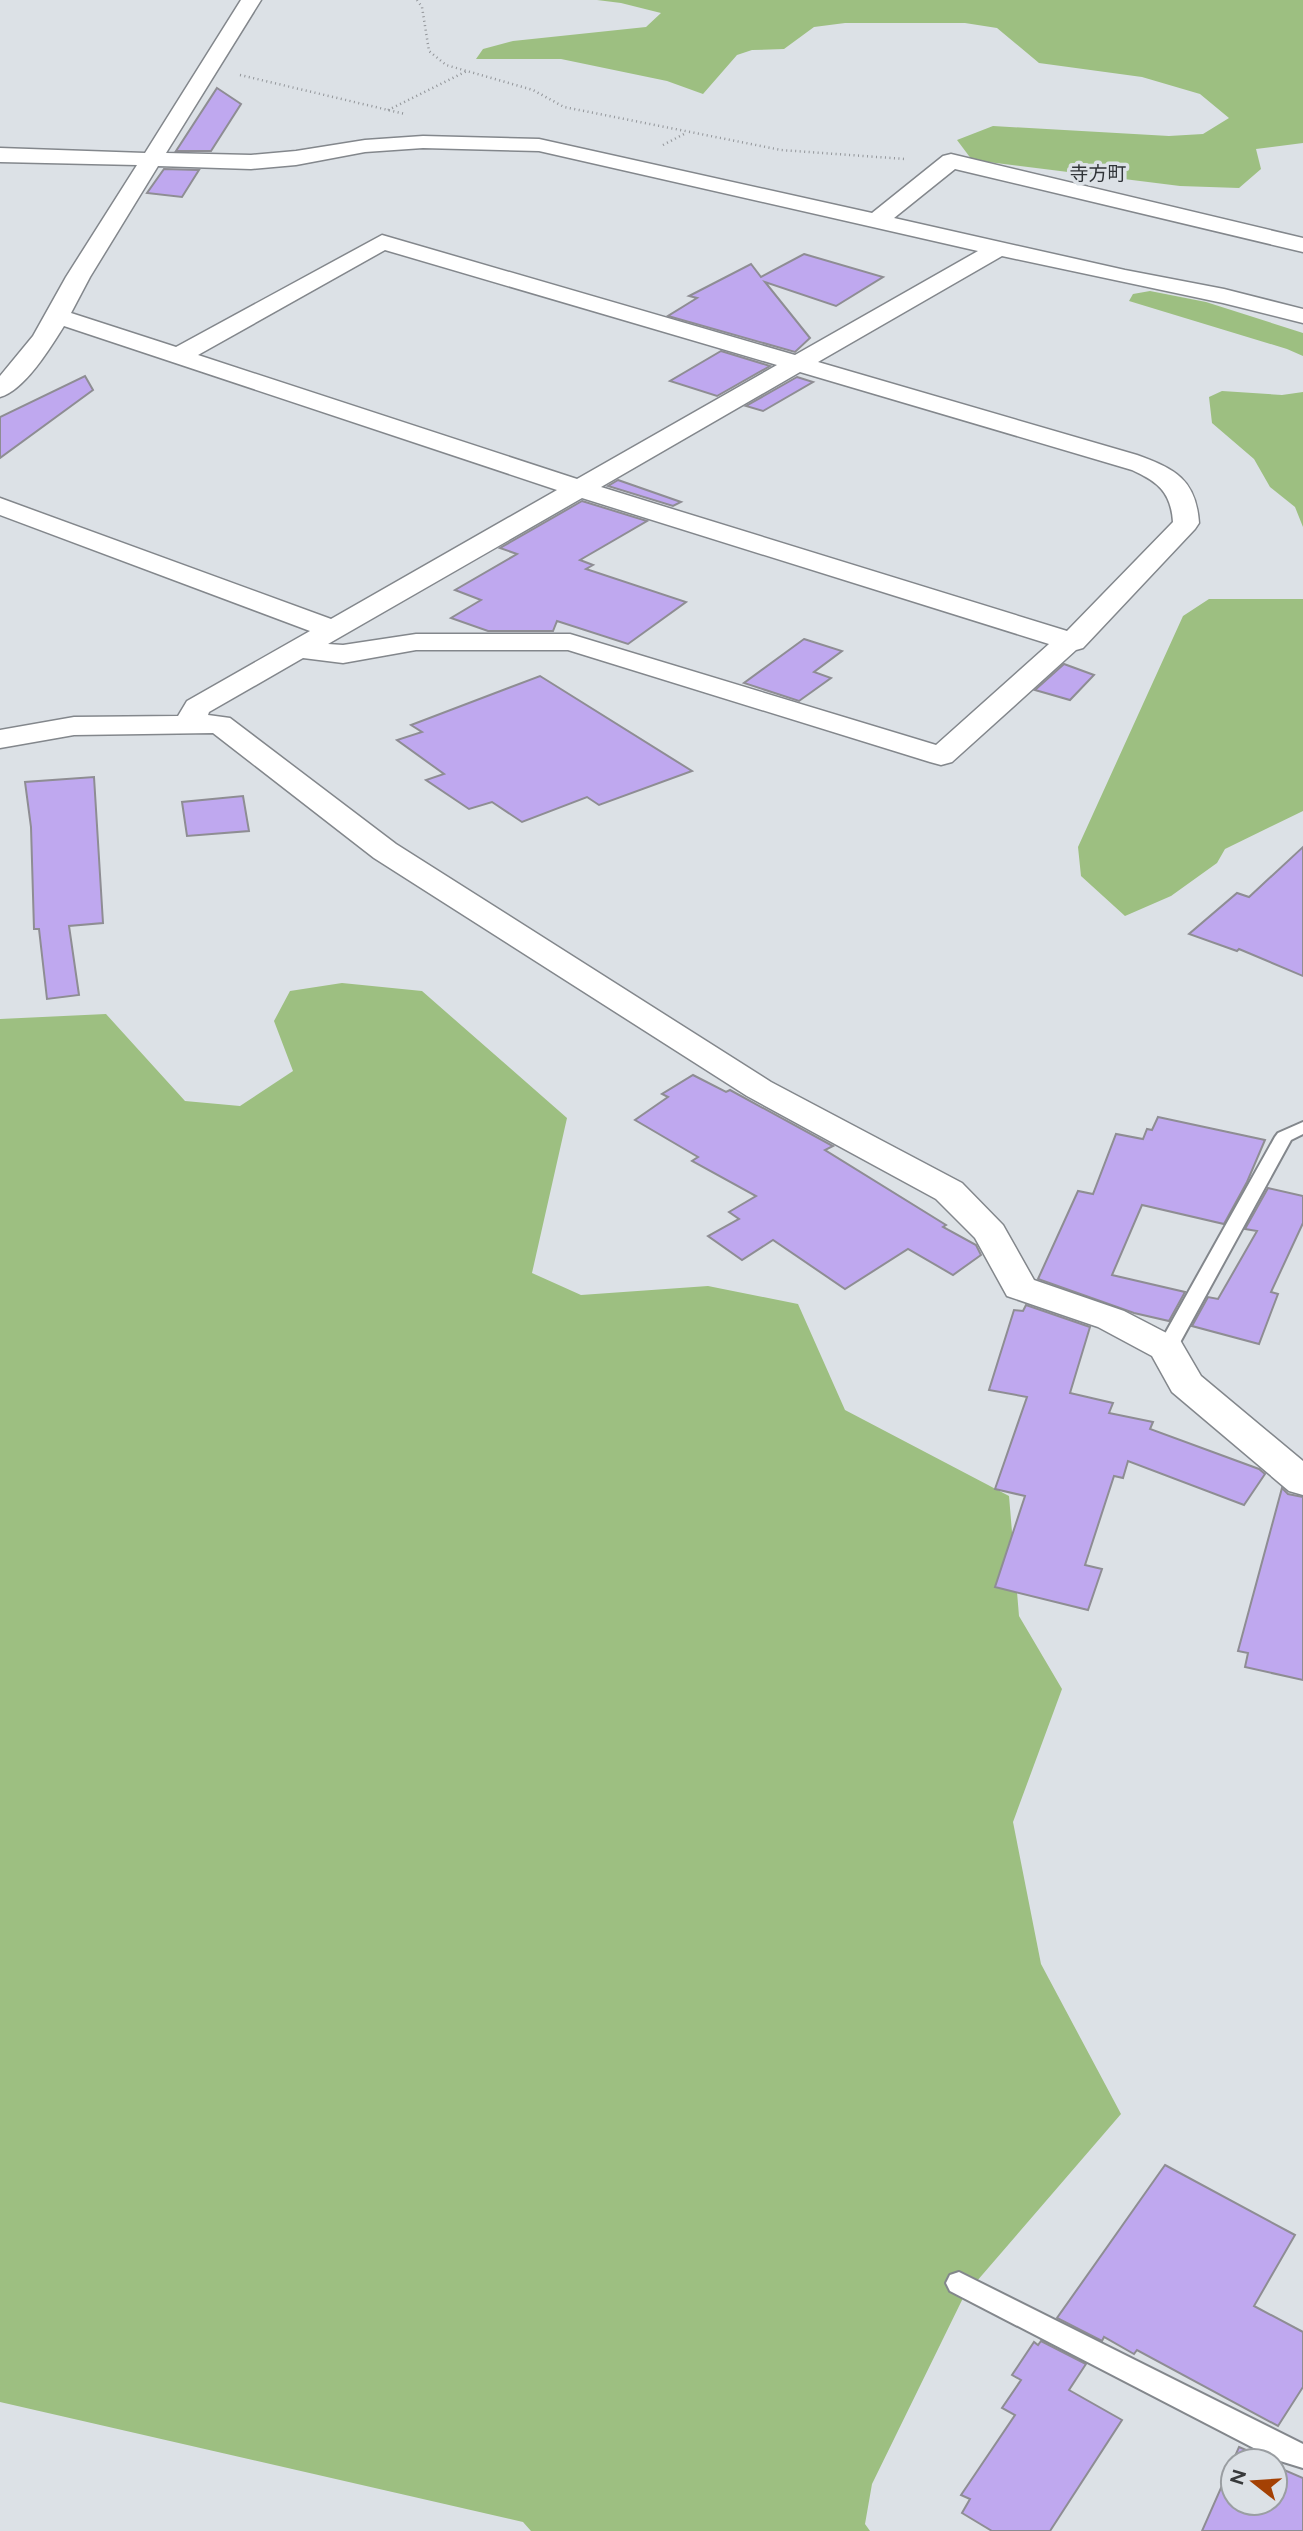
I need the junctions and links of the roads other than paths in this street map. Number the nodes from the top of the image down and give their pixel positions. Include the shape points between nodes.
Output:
1 (251, 0) edge
2 (0, 155) edge
3 (153, 159) junction
4 (878, 220) junction
5 (1303, 245) edge
6 (1001, 247) junction
7 (1303, 316) edge
8 (59, 317) junction
9 (178, 356) junction
10 (797, 365) junction
11 (0, 390) edge
12 (581, 489) junction
13 (0, 506) edge
14 (332, 629) junction
15 (1069, 642) junction
16 (298, 649) junction
17 (189, 725) junction
18 (0, 740) edge
19 (1303, 1127) edge
20 (1167, 1348) junction
21 (1303, 1482) edge
22 (959, 2283) dead end
23 (1303, 2456) edge

1 - 3 street
2 - 3 street
3 - 4 street via 251,162 423,142 539,145
3 - 8 street via 78,278
4 - 5 street via 951,161
4 - 6 street
6 - 7 street
6 - 10 street
8 - 9 street
8 - 11 street
9 - 10 street via 382,242
9 - 12 street
10 - 12 street
10 - 15 street via 1128,460 1161,473 1178,487 1186,502 1186,523
12 - 14 street
12 - 15 street
13 - 14 street
14 - 16 street
15 - 16 street via 941,755 570,642 416,642 343,654
16 - 17 street via 197,707
17 - 18 street via 74,726
17 - 20 street via 220,724 385,851 759,1089 949,1191 990,1233 1020,1289 1111,1319
19 - 20 lane via 1284,1137
20 - 21 street via 1186,1382
22 - 23 lane

